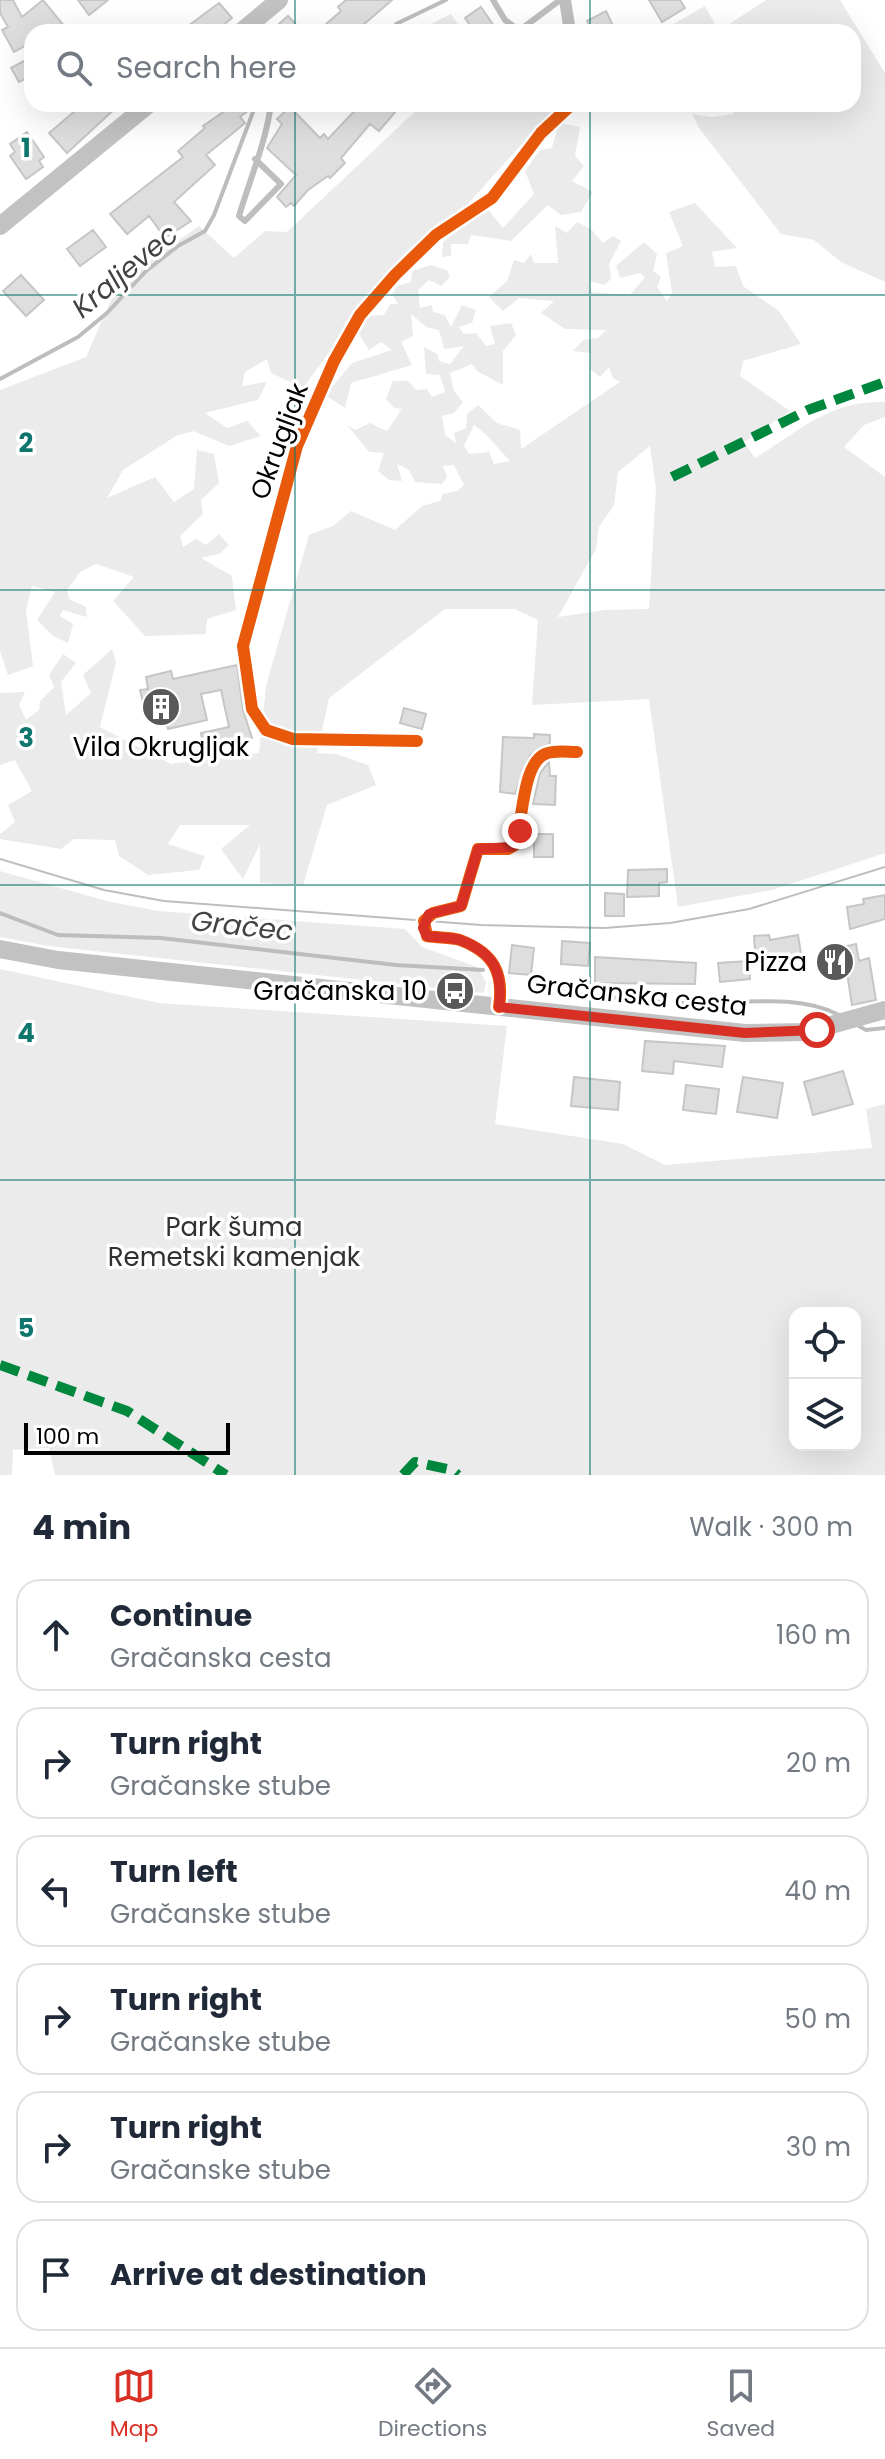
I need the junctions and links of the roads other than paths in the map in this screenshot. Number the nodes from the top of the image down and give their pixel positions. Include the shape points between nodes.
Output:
1 (279, 0) edge
2 (493, 0) edge
3 (563, 0) edge
4 (253, 24) edge
5 (510, 24) edge
6 (528, 24) edge
7 (568, 24) edge
8 (139, 112) edge
9 (270, 112) edge
10 (564, 112) edge
11 (255, 159) junction
12 (0, 226) edge
13 (417, 741) dead end
14 (577, 752) dead end
15 (0, 949) edge
16 (499, 1007) junction
17 (885, 1010) edge

1 - 4 main road
2 - 5 lane
3 - 6 lane
3 - 7 street
8 - 12 main road
9 - 11 lane
10 - 13 street, Okrugljak via 534,141 497,193 421,249 349,332 297,446 247,624 244,666 252,709 266,730 293,739
11 - 11 lane via 239,216 245,221 281,184
14 - 16 street via 548,753 535,760 515,845 478,849 461,906 433,913 424,921 427,936 461,941 494,963 501,978
15 - 16 main road, Gračanska cesta via 58,960
16 - 17 main road, Gračanska cesta via 745,1033 806,1032

